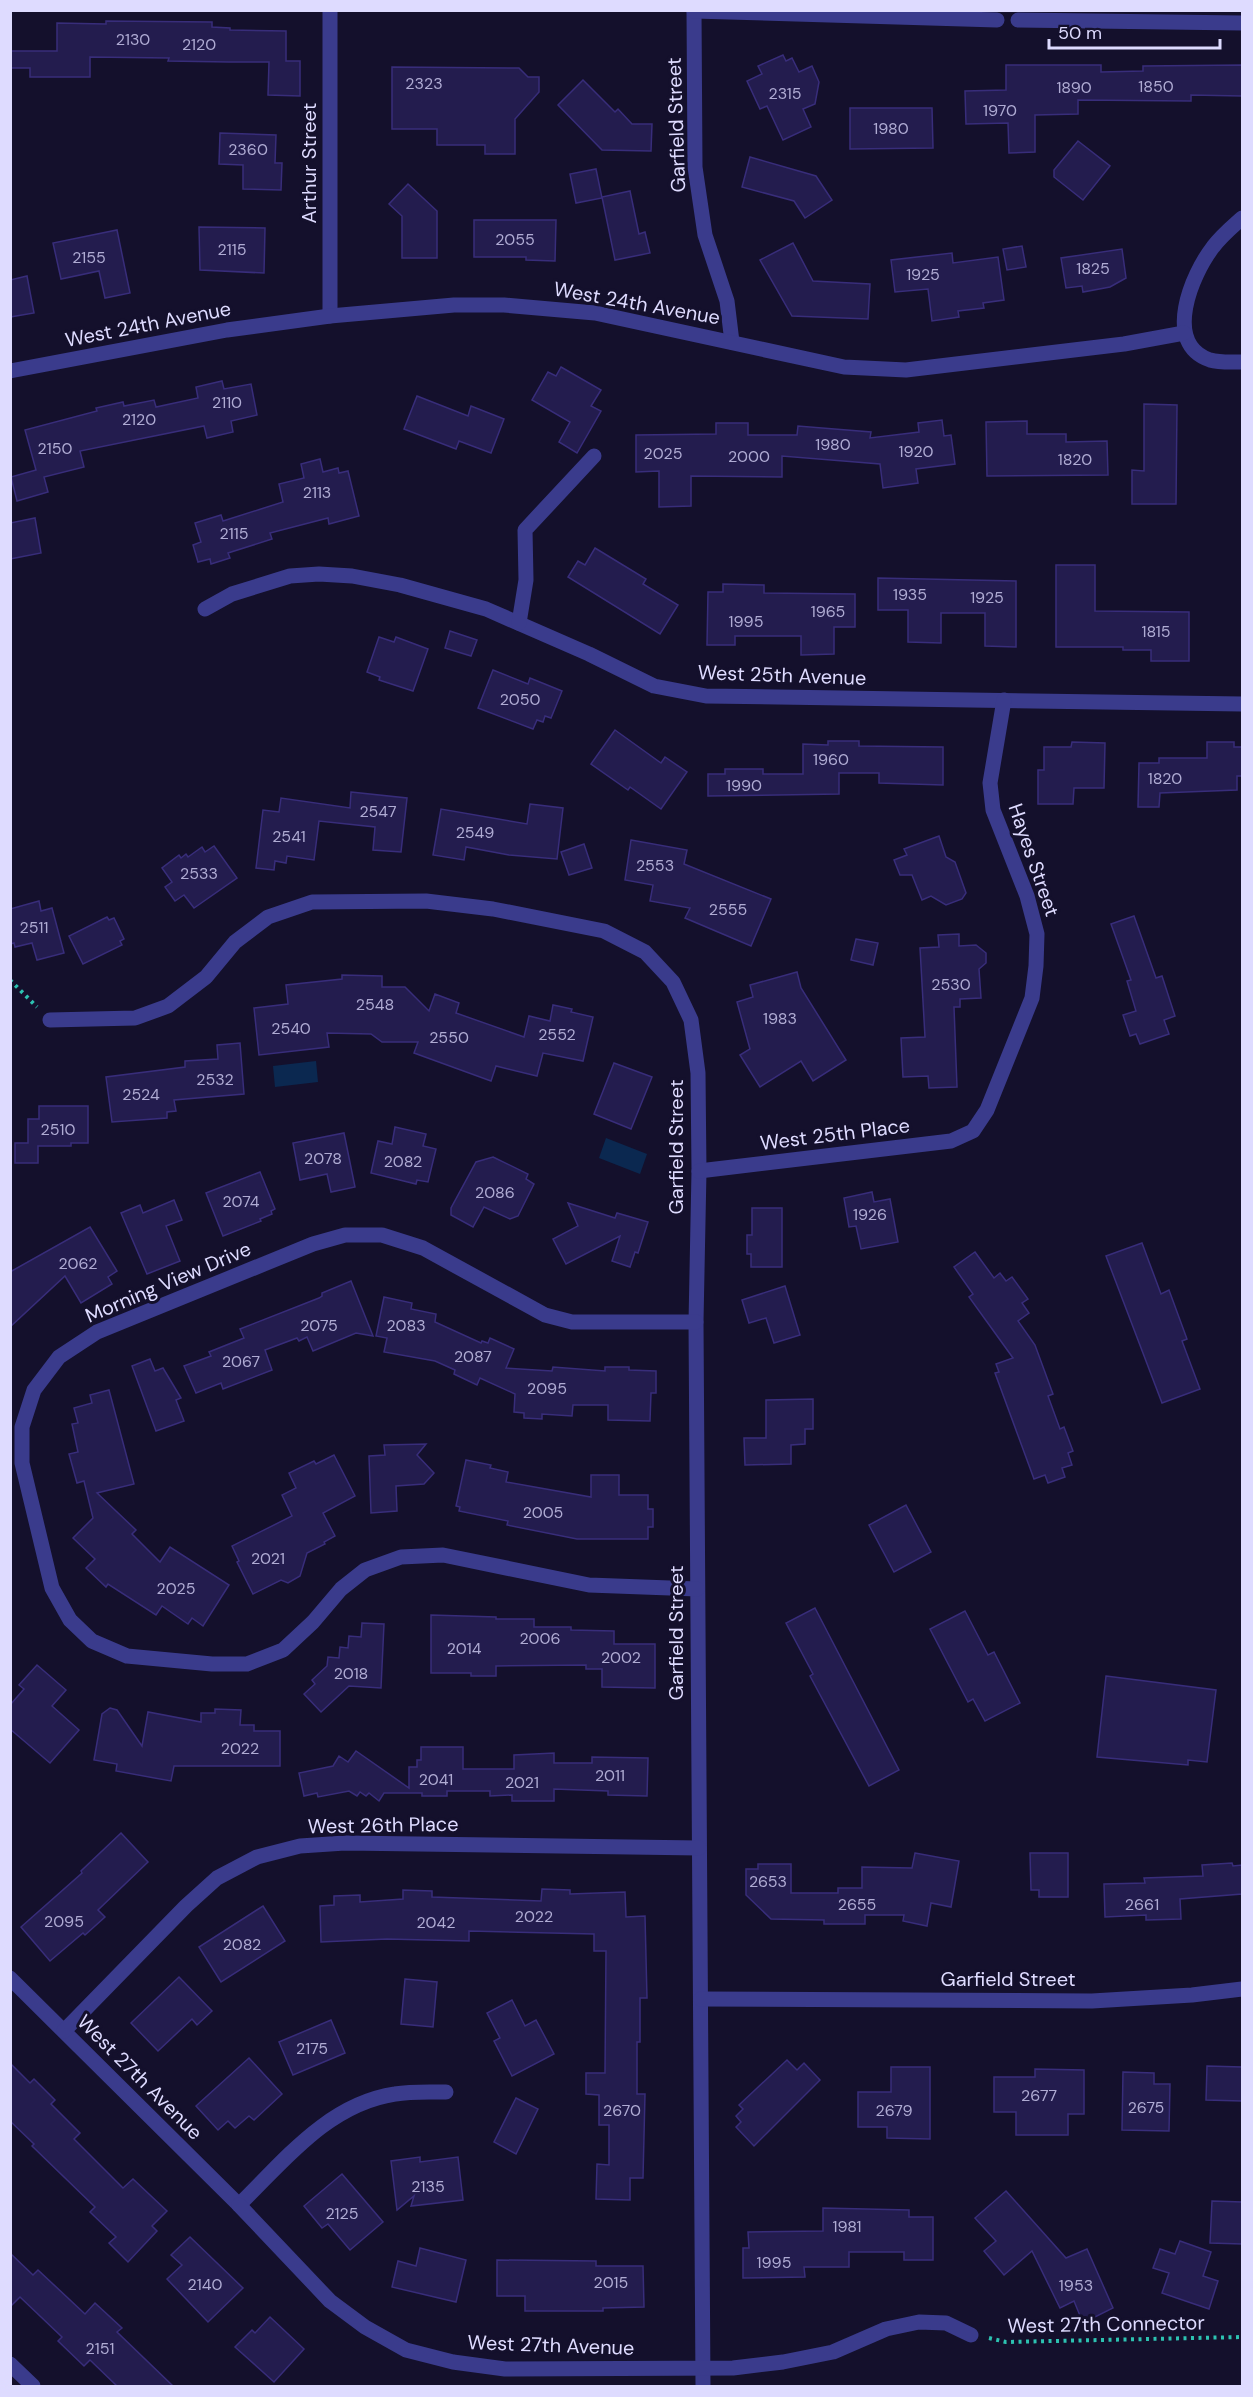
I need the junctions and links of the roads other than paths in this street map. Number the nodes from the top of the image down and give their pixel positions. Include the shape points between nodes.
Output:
1 (330, 10) edge
2 (694, 11) edge
3 (998, 20) dead end
4 (1018, 20) dead end
5 (1242, 23) edge
6 (1242, 218) edge
7 (330, 316) junction
8 (1184, 333) junction
9 (732, 342) junction
10 (1242, 362) edge
11 (10, 371) edge
12 (594, 456) dead end
13 (205, 609) dead end
14 (519, 623) junction
15 (1004, 700) junction
16 (1242, 704) edge
17 (50, 1020) road end
18 (973, 1131) joint
19 (699, 1171) junction
20 (696, 1322) junction
21 (697, 1589) junction
22 (699, 1848) junction
23 (10, 1978) edge
24 (1242, 1989) edge
25 (700, 1999) junction
26 (64, 2031) junction
27 (446, 2092) dead end
28 (239, 2205) junction
29 (971, 2335) road end
30 (10, 2364) edge
31 (703, 2370) junction
32 (33, 2386) edge
33 (703, 2386) edge

1 - 7 street, Arthur Street
2 - 3 street
2 - 9 street, Garfield Street via 695,167 705,235 728,301
4 - 5 street
6 - 8 street via 1212,248 1197,274 1185,308
7 - 9 street, West 24th Avenue via 504,304 596,313
7 - 11 street, West 24th Avenue via 227,330
8 - 9 street, West 24th Avenue via 906,370 844,367
8 - 10 street via 1204,357
12 - 14 street via 525,531 526,580
13 - 14 street, West 25th Avenue via 262,583 319,574 400,585 486,609
14 - 15 street, West 25th Avenue via 654,686 696,694
15 - 16 street, West 25th Avenue
15 - 18 street, Hayes Street via 990,783 993,810 1027,896 1037,934 1036,966 1032,998 987,1110
17 - 19 street, Garfield Street via 135,1018 168,1006 206,977 235,942 268,917 312,902 426,901 493,909 604,931 645,952 673,982 691,1020 698,1073
18 - 19 street, West 25th Place via 951,1141 919,1146
19 - 20 street, Garfield Street
20 - 21 street, Garfield Street
20 - 21 street, Morning View Drive via 572,1322 545,1315 423,1248 382,1235 345,1235 313,1244 97,1332 59,1357 34,1390 22,1427 22,1463 52,1588 70,1620 92,1641 127,1656 248,1664 283,1650 341,1589 366,1570 401,1557 443,1555 589,1585
21 - 22 street, Garfield Street
22 - 25 street, Garfield Street
22 - 26 street, West 26th Place via 345,1843 300,1846 257,1857 217,1878 186,1905
23 - 26 street, West 27th Avenue
24 - 25 street, Garfield Street via 1101,2000
25 - 31 street, Garfield Street
26 - 28 street, West 27th Avenue
27 - 28 street via 392,2094 350,2109 312,2133
28 - 31 street, West 27th Avenue via 330,2301 406,2350 505,2369
29 - 31 street, West 27th Avenue via 946,2323 919,2322 886,2329 833,2352 783,2362
30 - 32 street
31 - 33 street, Garfield Street

